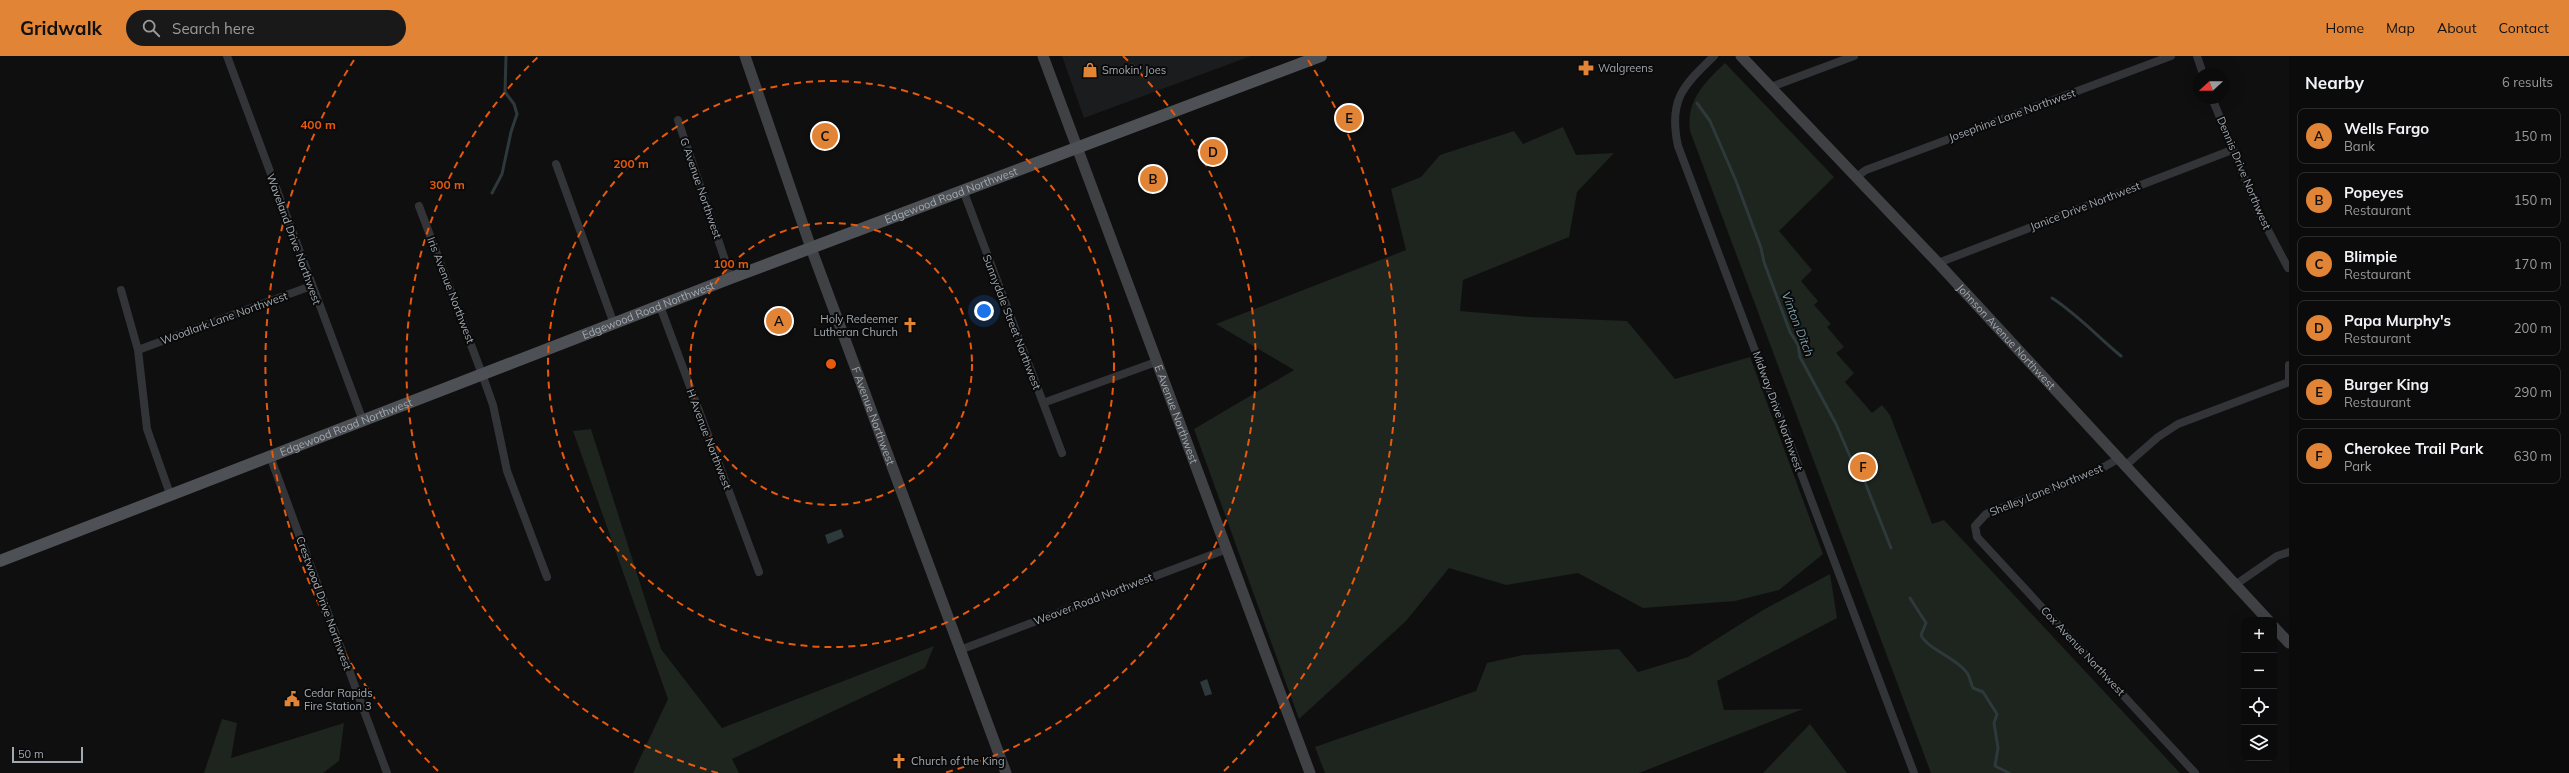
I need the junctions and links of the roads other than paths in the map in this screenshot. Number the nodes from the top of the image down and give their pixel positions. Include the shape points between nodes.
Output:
1 (227, 56) edge
2 (745, 56) edge
3 (1043, 56) edge
4 (1321, 56) edge
5 (1714, 56) edge
6 (1741, 56) edge
7 (1854, 56) edge
8 (2171, 56) edge
9 (2197, 56) edge
10 (2202, 68) edge
11 (1771, 87) junction
12 (2214, 104) edge
13 (678, 120) dead end
14 (1077, 148) junction
15 (2232, 150) junction
16 (556, 164) dead end
17 (1856, 177) junction
18 (963, 190) junction
19 (419, 206) dead end
20 (811, 248) junction
21 (1938, 263) junction
22 (2288, 268) edge
23 (731, 278) junction
24 (311, 286) junction
25 (121, 290) dead end
26 (660, 306) junction
27 (614, 324) junction
28 (138, 350) junction
29 (1156, 362) junction
30 (2289, 365) edge
31 (482, 374) junction
32 (1043, 403) junction
33 (363, 420) junction
34 (1062, 453) dead end
35 (270, 456) junction
36 (2123, 461) junction
37 (170, 494) junction
38 (1975, 526) joint
39 (1227, 548) junction
40 (2289, 552) edge
41 (0, 561) edge
42 (759, 572) dead end
43 (547, 576) dead end
44 (2236, 585) junction
45 (2265, 617) edge
46 (2277, 630) edge
47 (2289, 643) edge
48 (960, 650) junction
49 (387, 773) edge
50 (1006, 773) edge
51 (1310, 773) edge
52 (1914, 773) edge
53 (2195, 773) edge

1 - 24 street, Waveland Drive Northwest
2 - 20 street, F Avenue Northwest
3 - 14 street, E Avenue Northwest
4 - 14 main road, Edgewood Road Northwest
5 - 52 street, Midway Drive Northwest via 1686,83 1680,97 1675,128 1678,146
6 - 11 street, Johnson Avenue Northwest
7 - 11 street
8 - 17 street, Josephine Lane Northwest via 1866,170
9 - 10 street
11 - 17 street, Johnson Avenue Northwest
12 - 15 street, Dennis Drive Northwest
13 - 23 street, G Avenue Northwest
14 - 18 main road, Edgewood Road Northwest
14 - 29 street, E Avenue Northwest
15 - 21 street, Janice Drive Northwest
15 - 22 street, Dennis Drive Northwest via 2258,211
16 - 27 street
17 - 21 street, Johnson Avenue Northwest
18 - 20 main road, Edgewood Road Northwest
18 - 32 street, Sunnydale Street Northwest
19 - 31 street, Iris Avenue Northwest
20 - 23 main road, Edgewood Road Northwest
20 - 48 street, F Avenue Northwest
21 - 36 street, Johnson Avenue Northwest
23 - 26 main road, Edgewood Road Northwest
24 - 28 street, Woodlark Lane Northwest
24 - 33 street, Waveland Drive Northwest
25 - 28 street
26 - 27 main road, Edgewood Road Northwest
26 - 42 street, H Avenue Northwest
27 - 31 main road, Edgewood Road Northwest
28 - 37 street via 147,429
29 - 32 street
29 - 39 street, E Avenue Northwest
30 - 36 street, Shelley Lane Northwest via 2289,382 2178,424
31 - 33 main road, Edgewood Road Northwest
31 - 43 street, Iris Avenue Northwest via 493,405 507,471
32 - 34 street, Sunnydale Street Northwest
33 - 35 main road, Edgewood Road Northwest
35 - 37 main road, Edgewood Road Northwest
35 - 49 street, Crestwood Drive Northwest
36 - 38 street, Shelley Lane Northwest via 1986,514
36 - 44 street, Johnson Avenue Northwest
37 - 41 main road, Edgewood Road Northwest
38 - 53 street, Cox Avenue Northwest via 1977,537
39 - 48 street, Weaver Road Northwest
39 - 51 street, E Avenue Northwest
40 - 44 street via 2277,556
44 - 45 street, Johnson Avenue Northwest
46 - 47 street
48 - 50 street, F Avenue Northwest

